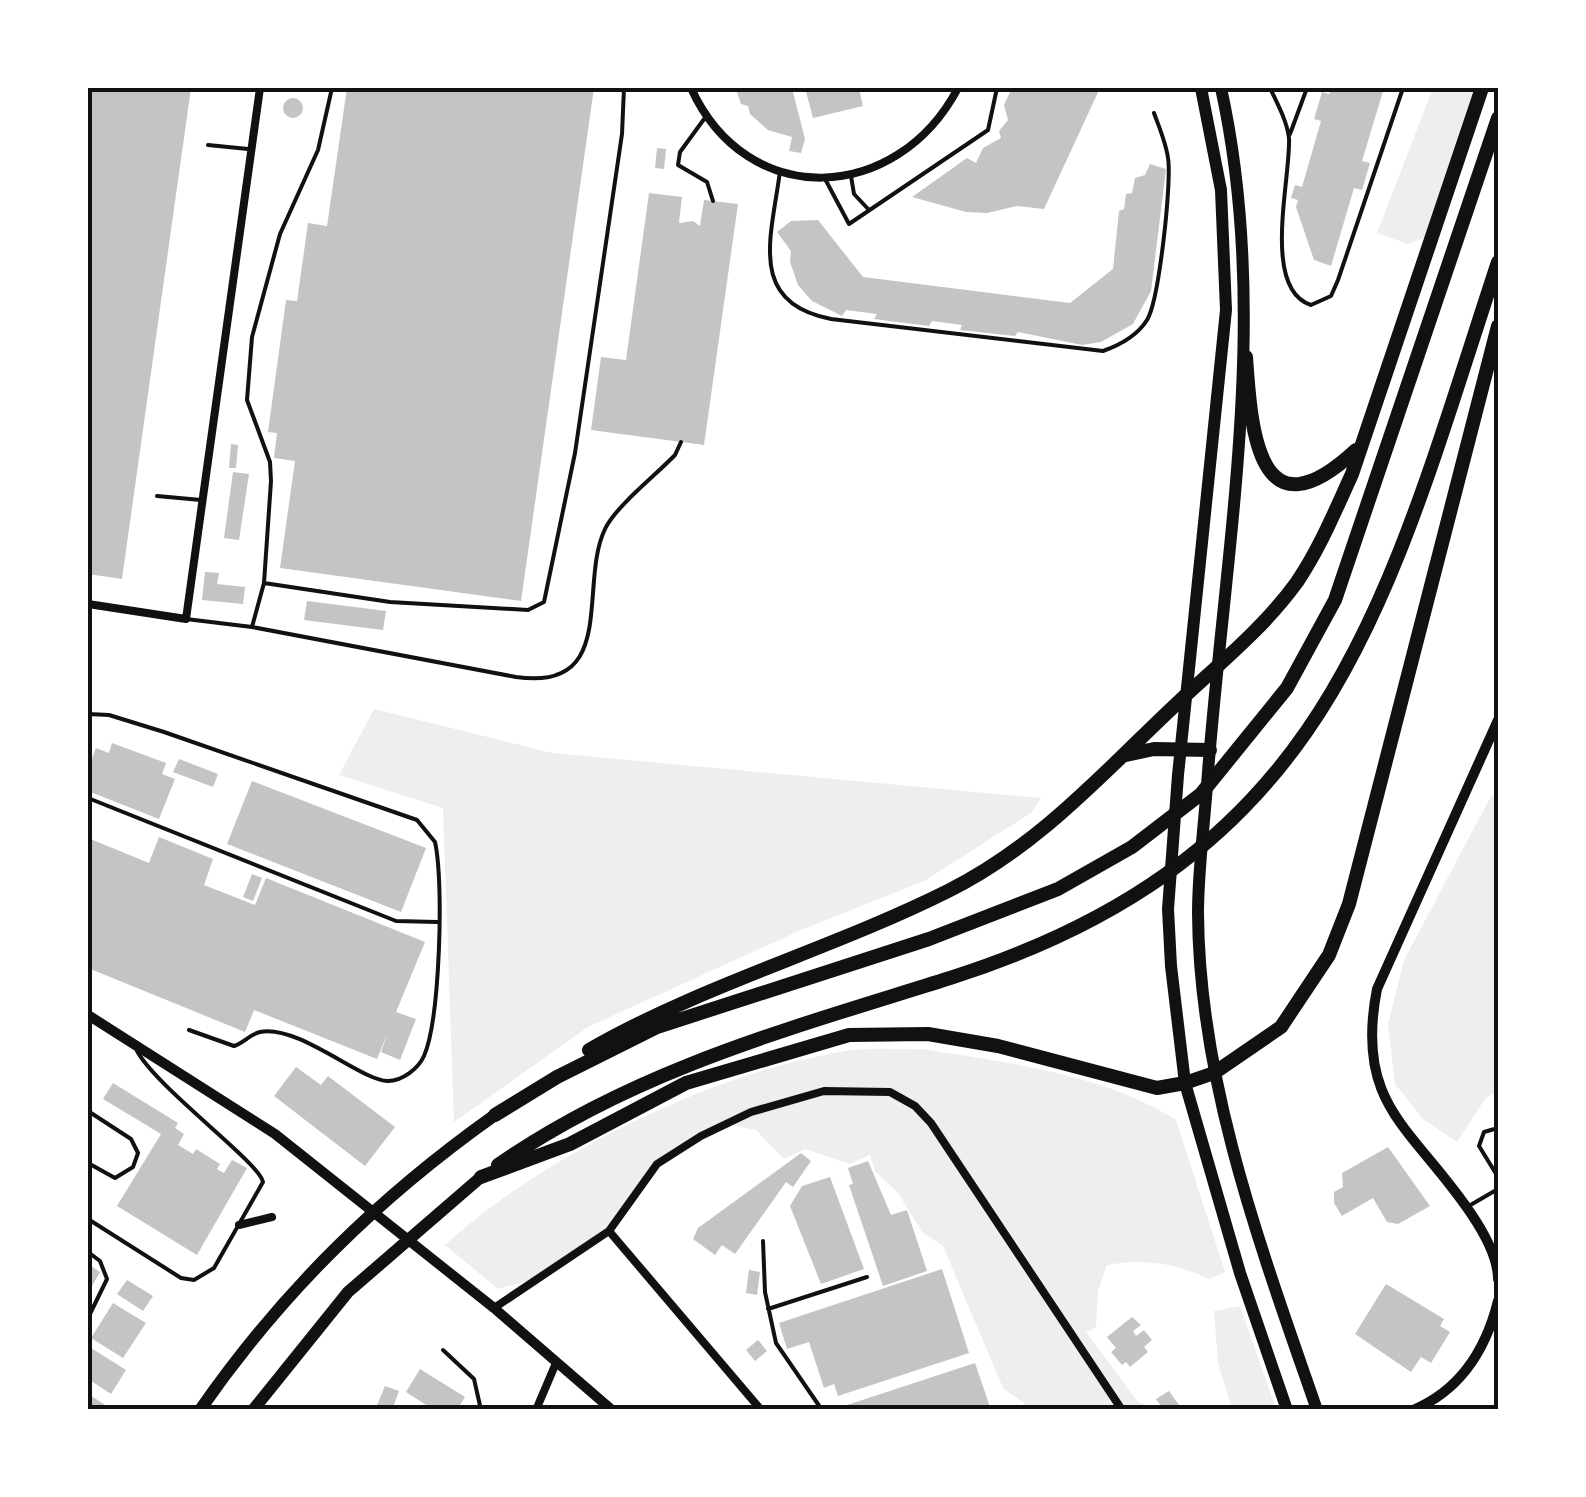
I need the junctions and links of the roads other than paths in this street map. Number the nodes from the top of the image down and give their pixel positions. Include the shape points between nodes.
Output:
1 (260, 88) edge
2 (332, 88) edge
3 (624, 88) edge
4 (692, 88) edge
5 (958, 88) edge
6 (997, 88) edge
7 (1201, 88) edge
8 (1221, 88) edge
9 (1270, 88) edge
10 (1307, 88) edge
11 (1403, 88) edge
12 (1482, 88) edge
13 (1154, 113) dead end
14 (706, 115) junction
15 (1498, 118) edge
16 (1289, 139) junction
17 (208, 145) dead end
18 (251, 150) junction
19 (780, 170) junction
20 (851, 176) junction
21 (824, 177) junction
22 (712, 201) dead end
23 (870, 210) junction
24 (1498, 262) edge
25 (1498, 326) edge
26 (1246, 357) junction
27 (680, 442) dead end
28 (1359, 447) junction
29 (157, 496) dead end
30 (201, 500) junction
31 (264, 583) junction
32 (88, 604) edge
33 (186, 619) junction
34 (252, 627) junction
35 (1218, 667) junction
36 (1185, 696) junction
37 (88, 714) edge
38 (1498, 720) edge
39 (1180, 749) junction
40 (1210, 750) junction
41 (1125, 755) junction
42 (88, 798) edge
43 (437, 922) junction
44 (89, 1018) edge
45 (189, 1030) dead end
46 (132, 1042) junction
47 (1214, 1072) junction
48 (1185, 1084) junction
49 (88, 1111) edge
50 (494, 1115) junction
51 (1498, 1128) edge
52 (88, 1163) edge
53 (1498, 1176) edge
54 (481, 1177) junction
55 (1498, 1189) edge
56 (1467, 1207) junction
57 (272, 1217) dead end
58 (88, 1219) edge
59 (238, 1226) junction
60 (609, 1231) junction
61 (763, 1241) dead end
62 (88, 1252) edge
63 (867, 1277) dead end
64 (1498, 1279) edge
65 (1498, 1302) edge
66 (494, 1308) junction
67 (768, 1308) junction
68 (88, 1318) edge
69 (443, 1350) dead end
70 (556, 1363) junction
71 (200, 1410) edge
72 (252, 1410) edge
73 (481, 1410) edge
74 (536, 1410) edge
75 (612, 1410) edge
76 (761, 1410) edge
77 (822, 1410) edge
78 (1122, 1410) edge
79 (1288, 1410) edge
80 (1318, 1410) edge
81 (1413, 1410) edge

1 - 18 street
2 - 31 lane via 318,150 280,234 252,337 247,400 271,482
3 - 31 lane via 575,452 544,602 528,610 390,602
4 - 14 street
5 - 20 street via 924,139
6 - 23 lane via 988,130
7 - 36 main road via 1222,190 1226,282
8 - 26 main road via 1241,201
9 - 16 lane
10 - 16 lane
11 - 16 lane via 1338,280 1320,304 1303,302 1288,284 1281,215
12 - 28 highway
13 - 19 lane via 1169,180 1155,298 1136,332 1103,350 809,315 773,284 769,257
14 - 19 street via 732,143
14 - 22 lane via 678,165 707,182
15 - 50 highway via 1335,600 1286,688 1201,794 1132,847 1058,889 658,1027
17 - 18 lane
18 - 30 street
19 - 21 street
20 - 21 street
20 - 23 lane via 854,194
21 - 23 lane via 849,224
24 - 54 highway via 1418,502 1350,666 1286,763 1220,830 1146,888 1062,935 708,1054 608,1098
25 - 47 highway via 1349,904 1302,1001 1255,1048
26 - 28 highway via 1252,438 1271,472 1296,482 1320,479
26 - 35 main road
27 - 34 lane via 604,530 584,650 556,676 516,677
28 - 35 highway via 1325,535 1296,583
29 - 30 lane
30 - 33 street
31 - 34 lane
32 - 33 street
33 - 34 lane
35 - 36 highway
35 - 40 main road
36 - 39 main road
36 - 41 highway
37 - 43 lane via 164,732 416,820 429,830 438,852
38 - 56 street via 1377,989 1370,1026 1374,1074 1386,1104
39 - 40 highway
39 - 41 highway
39 - 48 main road via 1168,909
40 - 47 main road via 1198,912
41 - 50 highway via 1037,835 966,882 668,1007 523,1088
42 - 43 lane via 396,921
43 - 45 lane via 434,1016 422,1060 404,1078 381,1081 332,1053 271,1031 234,1046
44 - 46 street
46 - 59 lane via 160,1082 260,1172 262,1186
46 - 66 street via 275,1134
47 - 48 highway
47 - 80 main road via 1270,1274
48 - 54 highway via 1141,1085 928,1034 849,1035 686,1083 570,1144
48 - 79 main road
49 - 52 lane via 131,1138 138,1153 129,1172 115,1178
50 - 71 main road via 353,1227 246,1344
51 - 53 lane via 1484,1132 1479,1146
54 - 72 main road via 336,1306
55 - 56 lane
56 - 64 street
57 - 59 street
58 - 59 lane via 189,1280 209,1273
60 - 66 street
60 - 76 street
60 - 78 street via 657,1164 751,1112 824,1091 903,1097 930,1123
61 - 67 lane
62 - 68 lane via 100,1260 107,1279
63 - 67 lane
65 - 81 street via 1476,1358 1444,1394
66 - 70 street
67 - 77 lane via 781,1354
69 - 73 lane via 474,1380
70 - 74 street
70 - 75 street

